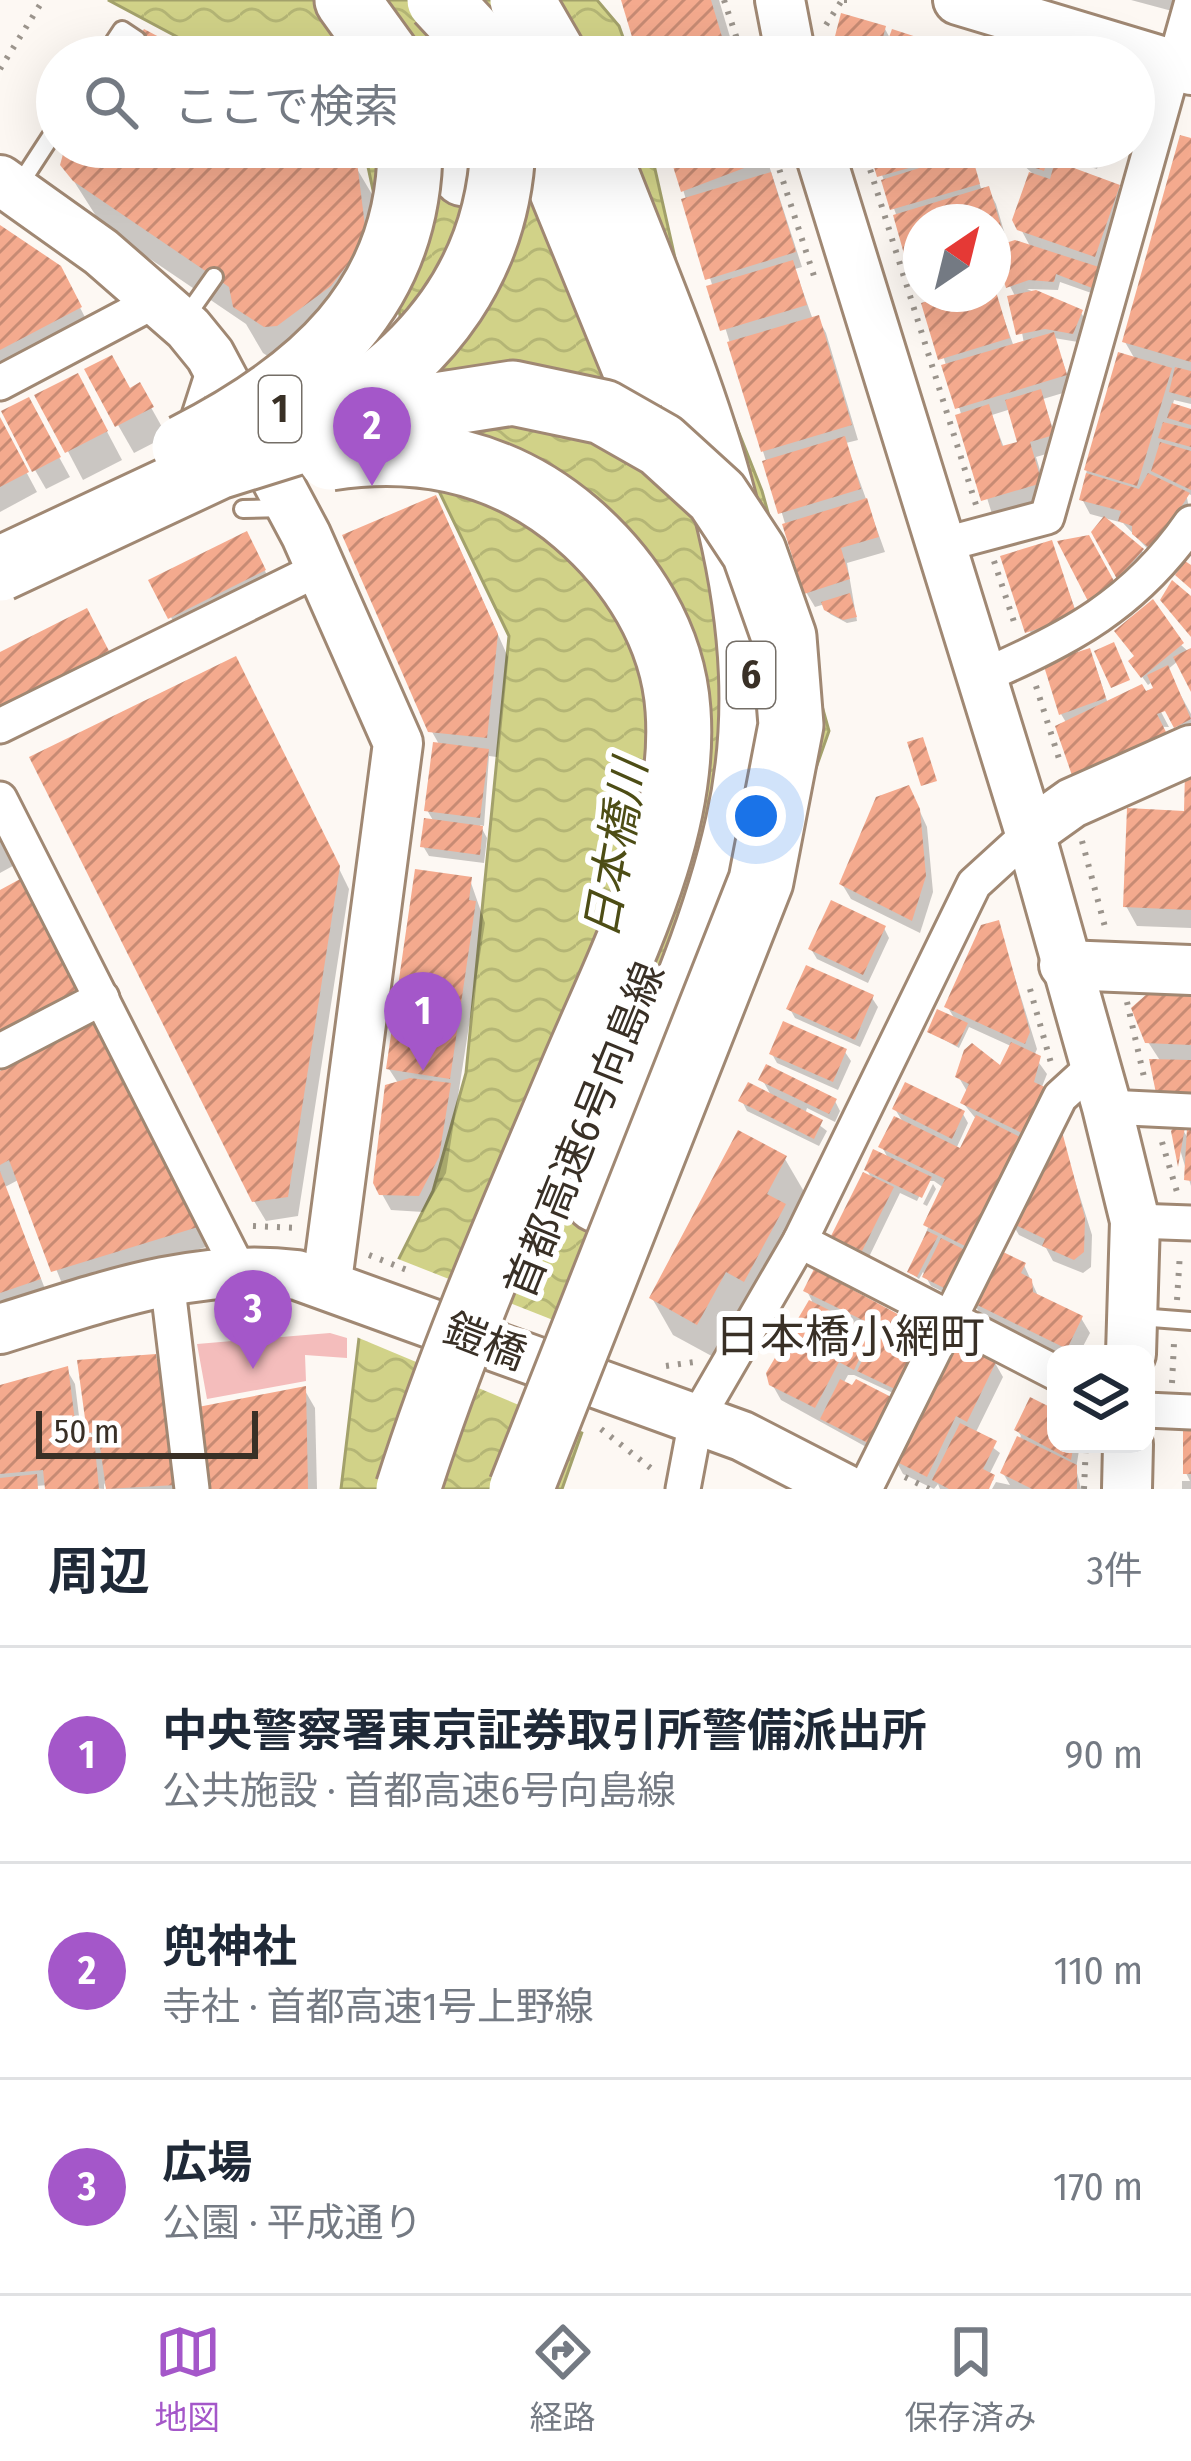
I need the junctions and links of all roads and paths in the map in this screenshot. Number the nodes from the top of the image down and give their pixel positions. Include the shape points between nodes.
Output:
1 (43, 0) edge
2 (347, 0) edge
3 (370, 0) edge
4 (436, 0) edge
5 (472, 0) edge
6 (522, 0) edge
7 (724, 0) edge
8 (780, 0) edge
9 (846, 0) edge
10 (1191, 5) edge
11 (988, 6) edge
12 (374, 36) edge
13 (383, 36) edge
14 (447, 36) edge
15 (471, 36) edge
16 (484, 36) edge
17 (543, 36) edge
18 (736, 36) edge
19 (802, 36) edge
20 (819, 36) edge
21 (1082, 36) edge
22 (1183, 68) edge
23 (0, 69) edge
24 (36, 152) edge
25 (1155, 160) edge
26 (403, 168) edge
27 (463, 168) edge
28 (501, 168) edge
29 (553, 168) edge
30 (604, 168) edge
31 (826, 168) edge
32 (868, 168) edge
33 (1153, 168) edge
34 (8, 185) edge
35 (209, 274) dead end
36 (181, 323) junction
37 (0, 383) edge
38 (188, 422) dead end
39 (292, 508) junction
40 (243, 509) dead end
41 (1191, 523) edge
42 (964, 541) junction
43 (0, 543) edge
44 (321, 568) junction
45 (0, 569) edge
46 (0, 589) edge
47 (1026, 658) junction
48 (980, 677) junction
49 (0, 726) edge
50 (1191, 750) edge
51 (0, 799) edge
52 (1072, 803) junction
53 (1030, 833) junction
54 (31, 858) junction
55 (0, 875) edge
56 (1064, 965) junction
57 (1121, 968) junction
58 (1191, 970) edge
59 (102, 998) junction
60 (1043, 1036) dead end
61 (0, 1051) edge
62 (1087, 1090) junction
63 (1191, 1111) edge
64 (1136, 1221) junction
65 (1191, 1223) edge
66 (800, 1241) junction
67 (239, 1270) junction
68 (167, 1280) junction
69 (339, 1286) junction
70 (951, 1318) junction
71 (1191, 1321) edge
72 (0, 1329) edge
73 (1131, 1335) edge
74 (1047, 1367) edge
75 (1155, 1410) edge
76 (611, 1412) junction
77 (1191, 1412) edge
78 (696, 1420) junction
79 (1086, 1453) edge
80 (1128, 1453) edge
81 (684, 1485) edge
82 (192, 1489) edge
83 (408, 1489) edge
84 (444, 1489) edge
85 (491, 1489) edge
86 (521, 1489) edge
87 (845, 1489) edge
88 (865, 1489) edge
89 (1084, 1489) edge
90 (1127, 1489) edge

1 - 23 path
2 - 12 highway
3 - 13 highway
4 - 14 highway
4 - 15 highway, bridge
5 - 16 highway
6 - 17 highway, bridge
7 - 18 path
8 - 19 street
9 - 20 path
10 - 22 street
11 - 21 street
22 - 25 street
24 - 34 lane
26 - 43 highway, bridge via 372,273 308,358 219,427
27 - 43 highway, 1, bridge via 440,255 359,354 275,412
28 - 46 highway, 1, bridge via 482,253 448,314 412,356 318,423
29 - 84 highway, 首都高速6号向島線 / 6, bridge via 688,519 709,646 713,747 673,909
30 - 85 highway, 首都高速6号向島線 / 6, bridge via 731,525 751,680 750,752 725,875 552,1312
31 - 42 street
32 - 42 path
33 - 42 street via 1047,517
34 - 36 street via 48,230
35 - 36 lane
36 - 37 street
36 - 38 lane
36 - 39 street
39 - 40 lane
39 - 44 street
41 - 47 street via 1147,582
42 - 47 path
42 - 48 street
44 - 49 street
44 - 69 street via 398,743
45 - 86 highway, bridge via 218,467 398,411 513,393 572,402 632,426 701,480 754,552 784,637 791,725 761,881
46 - 83 highway, bridge via 265,474 406,452 490,470 559,509 619,566 661,637 678,707 665,828 595,1018 454,1352
47 - 48 street
47 - 52 path
48 - 53 street
50 - 52 street
51 - 54 street
52 - 53 street
52 - 57 path
53 - 56 street
53 - 66 street via 974,884
54 - 55 street
54 - 59 street
56 - 57 street
56 - 62 street
57 - 58 street
59 - 61 street
59 - 67 street
60 - 62 path
62 - 63 street
62 - 64 street
62 - 70 street
64 - 65 street
64 - 73 street
66 - 70 street
66 - 78 street
67 - 68 street, 鎧橋
67 - 69 street, 鎧橋
68 - 72 street, 鎧橋
68 - 82 street
69 - 76 street, 鎧橋, bridge
70 - 74 street
70 - 88 street
71 - 73 lane
75 - 77 street
76 - 78 street, 鎧橋
76 - 81 path via 659,1475
78 - 81 street
78 - 87 street, 鎧橋
79 - 89 path
80 - 90 street

